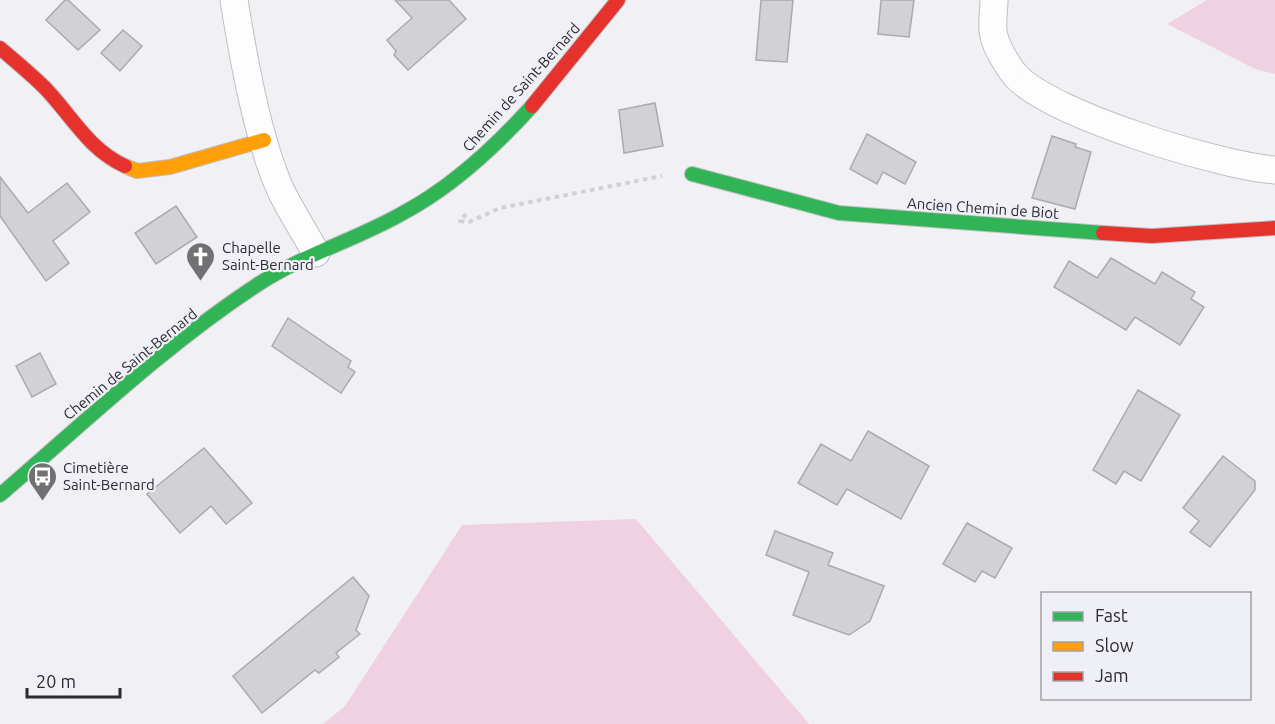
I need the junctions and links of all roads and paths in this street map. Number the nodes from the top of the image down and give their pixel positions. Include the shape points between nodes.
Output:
1 (234, 0) edge
2 (618, 0) edge
3 (994, 0) edge
4 (0, 48) edge
5 (264, 140) junction
6 (1275, 170) edge
7 (692, 174) joint
8 (463, 209) dead end
9 (1275, 228) edge
10 (316, 253) junction
11 (0, 495) edge

1 - 5 street
2 - 10 street, Chemin de Saint-Bernard via 490,150 462,175 422,203
3 - 6 street via 994,37 1016,76 1053,102 1141,136 1253,168
4 - 5 street via 46,89 79,131 102,152 137,171 170,167
5 - 10 street via 281,191
7 - 8 path via 648,177 511,206 469,222 460,221 469,209
7 - 9 street, Ancien Chemin de Biot via 839,213 1152,236
10 - 11 street, Chemin de Saint-Bernard via 258,284 167,351

